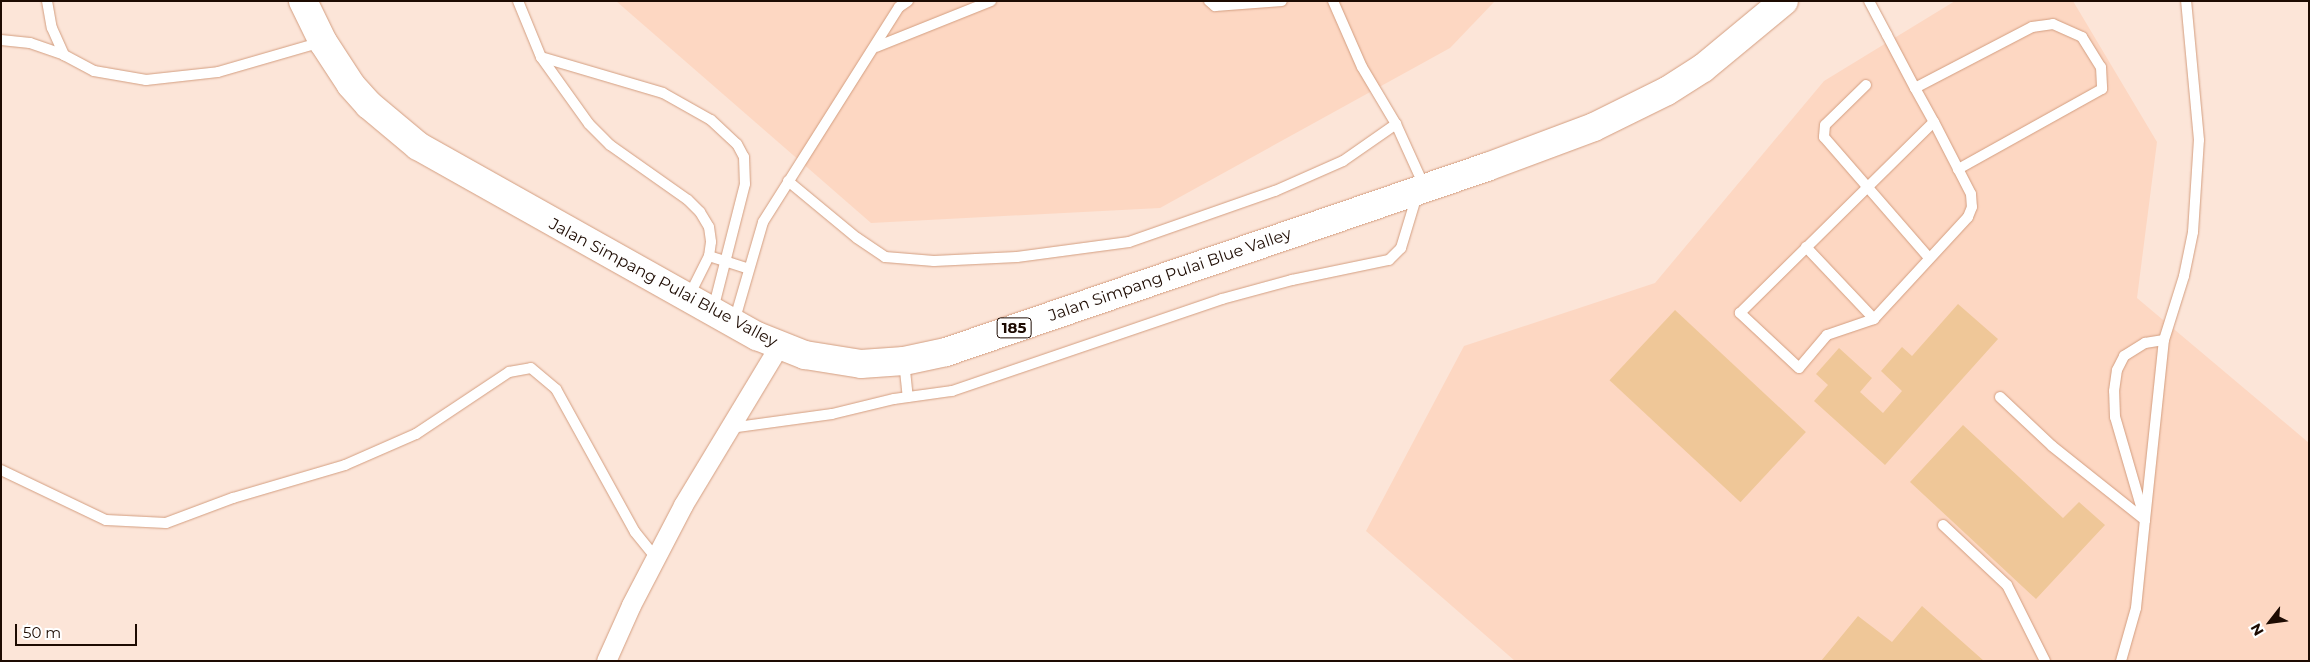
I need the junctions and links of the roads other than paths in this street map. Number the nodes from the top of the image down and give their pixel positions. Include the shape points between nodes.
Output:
1 (47, 1) edge
2 (303, 1) edge
3 (518, 1) edge
4 (908, 1) edge
5 (991, 1) edge
6 (1209, 1) edge
7 (1282, 1) edge
8 (1333, 1) edge
9 (1784, 1) edge
10 (1869, 1) edge
11 (2186, 1) edge
12 (1, 40) edge
13 (323, 42) junction
14 (876, 47) junction
15 (64, 55) junction
16 (541, 57) junction
17 (1866, 85) dead end
18 (1915, 88) junction
19 (1934, 122) junction
20 (1396, 124) junction
21 (1958, 168) junction
22 (788, 181) junction
23 (1867, 188) junction
24 (1421, 190) junction
25 (1806, 247) junction
26 (709, 256) junction
27 (1929, 258) junction
28 (725, 261) junction
29 (747, 268) junction
30 (687, 299) junction
31 (723, 319) junction
32 (1874, 319) junction
33 (2164, 340) junction
34 (779, 346) junction
35 (904, 361) junction
36 (908, 397) junction
37 (2000, 397) dead end
38 (730, 428) junction
39 (1, 470) edge
40 (2145, 520) junction
41 (1943, 525) dead end
42 (655, 557) junction
43 (606, 661) edge
44 (2045, 661) edge
45 (2121, 661) edge

1 - 15 lane via 52,28
2 - 13 main road, Jalan Simpang Pulai Blue Valley / 185
3 - 16 lane
4 - 14 lane via 899,8
5 - 14 lane
6 - 7 lane via 1215,6
8 - 20 lane via 1362,67
9 - 24 main road, Jalan Simpang Pulai Blue Valley / 185 via 1703,68 1630,111 1545,146
10 - 18 lane
11 - 33 lane via 2198,140 2197,181 2184,276
12 - 15 lane via 30,43
13 - 15 lane via 218,72 146,80 94,71
13 - 30 main road, Jalan Simpang Pulai Blue Valley / 185 via 336,64 370,106 418,146
14 - 22 lane
16 - 26 lane via 571,102 610,145 700,212 709,227
16 - 28 lane via 663,93 704,115 727,133 744,157 746,170
17 - 23 lane via 1825,124 1824,137
18 - 19 lane
18 - 21 lane via 2032,27 2053,24 2082,37 2101,66 2102,89
19 - 21 lane
19 - 23 lane
20 - 22 lane via 1343,161 1257,198 1128,242 1017,257 934,261 885,257
20 - 24 lane
21 - 27 lane via 1971,194 1972,207 1968,218
22 - 29 lane via 763,222
23 - 25 lane
23 - 27 lane
24 - 35 main road, Jalan Simpang Pulai Blue Valley / 185 via 946,352
24 - 36 lane via 1401,248 1389,260 1222,299 952,391
25 - 32 lane
25 - 32 lane via 1740,313 1799,368 1827,335
26 - 28 lane
26 - 30 lane
27 - 32 lane
28 - 29 lane
28 - 31 lane
29 - 31 lane
30 - 31 main road, Jalan Simpang Pulai Blue Valley / 185
31 - 34 main road, Jalan Simpang Pulai Blue Valley / 185
33 - 40 lane
33 - 40 lane via 2145,343 2124,356 2117,370 2114,391 2115,417
34 - 35 main road, Jalan Simpang Pulai Blue Valley / 185 via 833,361 861,364
34 - 38 street
35 - 36 lane
36 - 38 lane via 832,414
37 - 40 lane via 2052,446
38 - 42 street
39 - 42 lane via 106,520 166,522 232,498 345,465 416,434 508,372 531,368 556,388 635,532
40 - 45 lane via 2136,608
41 - 44 lane via 2007,585
42 - 43 street

